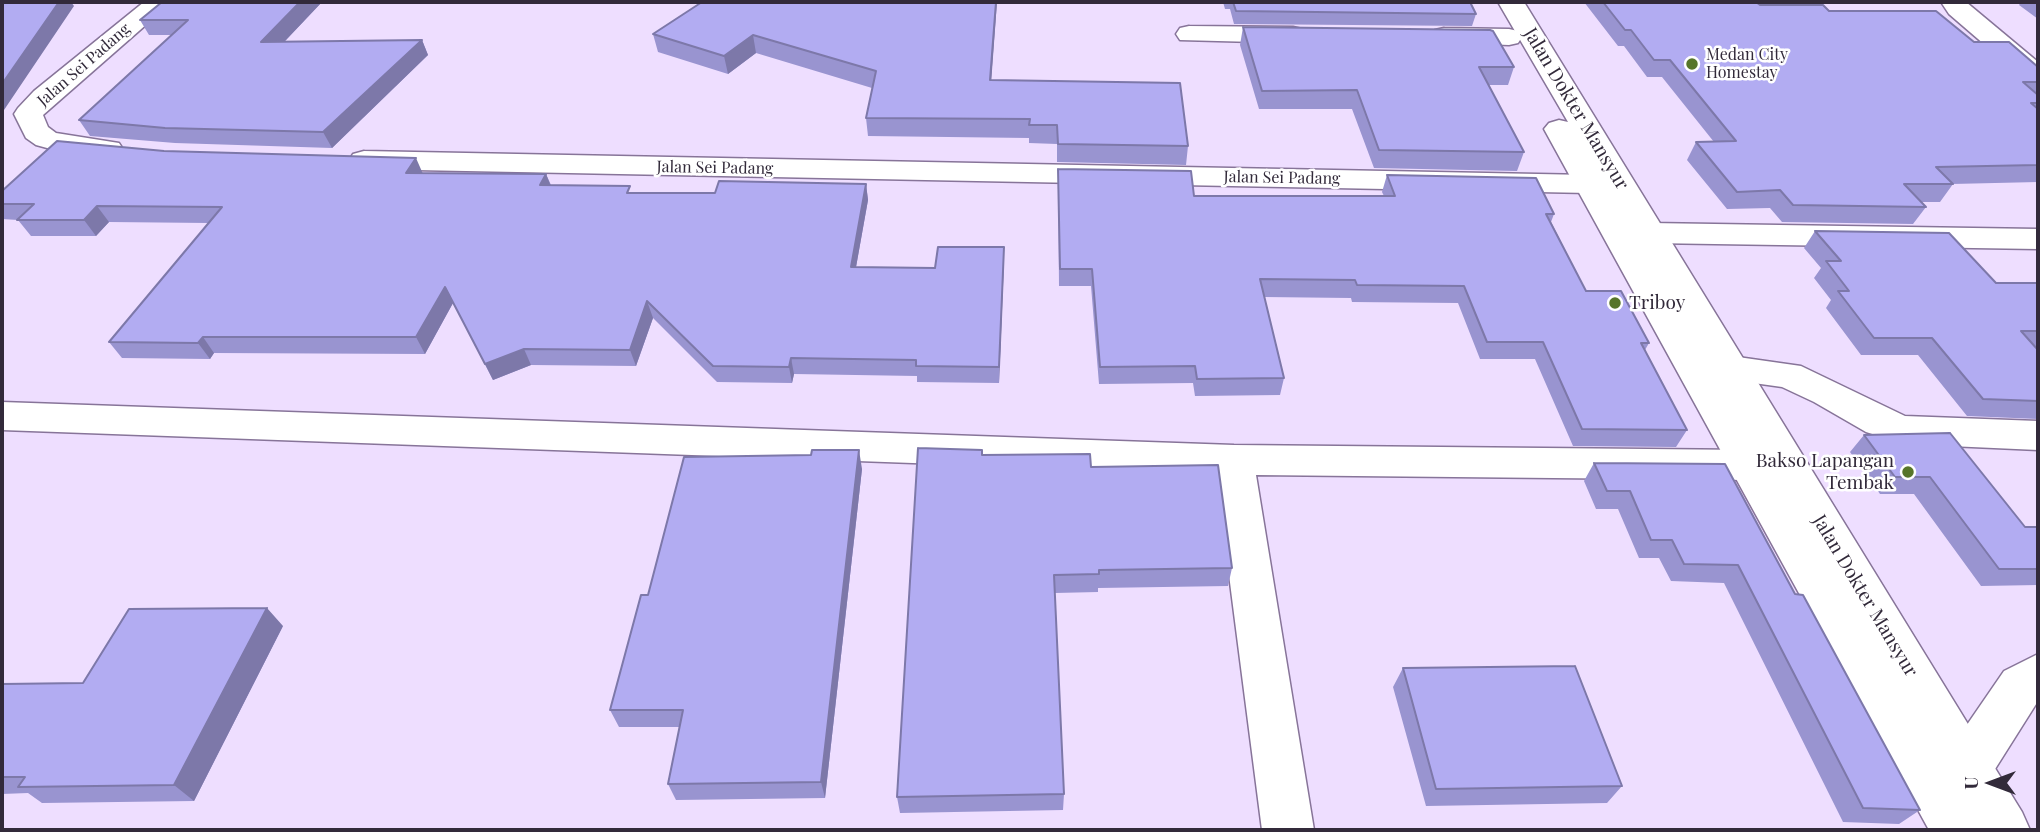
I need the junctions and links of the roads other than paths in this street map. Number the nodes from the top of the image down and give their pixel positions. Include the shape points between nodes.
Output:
1 (159, 2) edge
2 (1488, 2) edge
3 (1953, 2) edge
4 (1510, 19) edge
5 (1189, 34) dead end
6 (1314, 35) edge
7 (1426, 36) edge
8 (2038, 76) edge
9 (137, 151) edge
10 (341, 160) edge
11 (1590, 184) junction
12 (1650, 233) junction
13 (2038, 239) edge
14 (1731, 369) junction
15 (2, 416) edge
16 (2038, 436) edge
17 (1234, 460) junction
18 (1751, 465) junction
19 (2038, 674) edge
20 (1967, 768) junction
21 (1288, 830) edge
22 (1957, 830) edge
23 (2004, 830) edge

1 - 9 street, Jalan Sei Padang via 29,117 46,139 72,146
2 - 4 street, Jalan Dokter Mansyur
3 - 8 street
4 - 7 street
4 - 11 street, Jalan Dokter Mansyur
4 - 12 street, Jalan Dokter Mansyur
5 - 6 street
10 - 11 street, Jalan Sei Padang
11 - 18 street, Jalan Dokter Mansyur
12 - 13 street
12 - 14 street, Jalan Dokter Mansyur
14 - 16 street via 1788,375 1905,430
14 - 20 street, Jalan Dokter Mansyur
15 - 17 street
17 - 18 street
17 - 21 street
18 - 22 street, Jalan Dokter Mansyur
19 - 20 street via 2021,685
20 - 23 street, Jalan Dokter Mansyur

